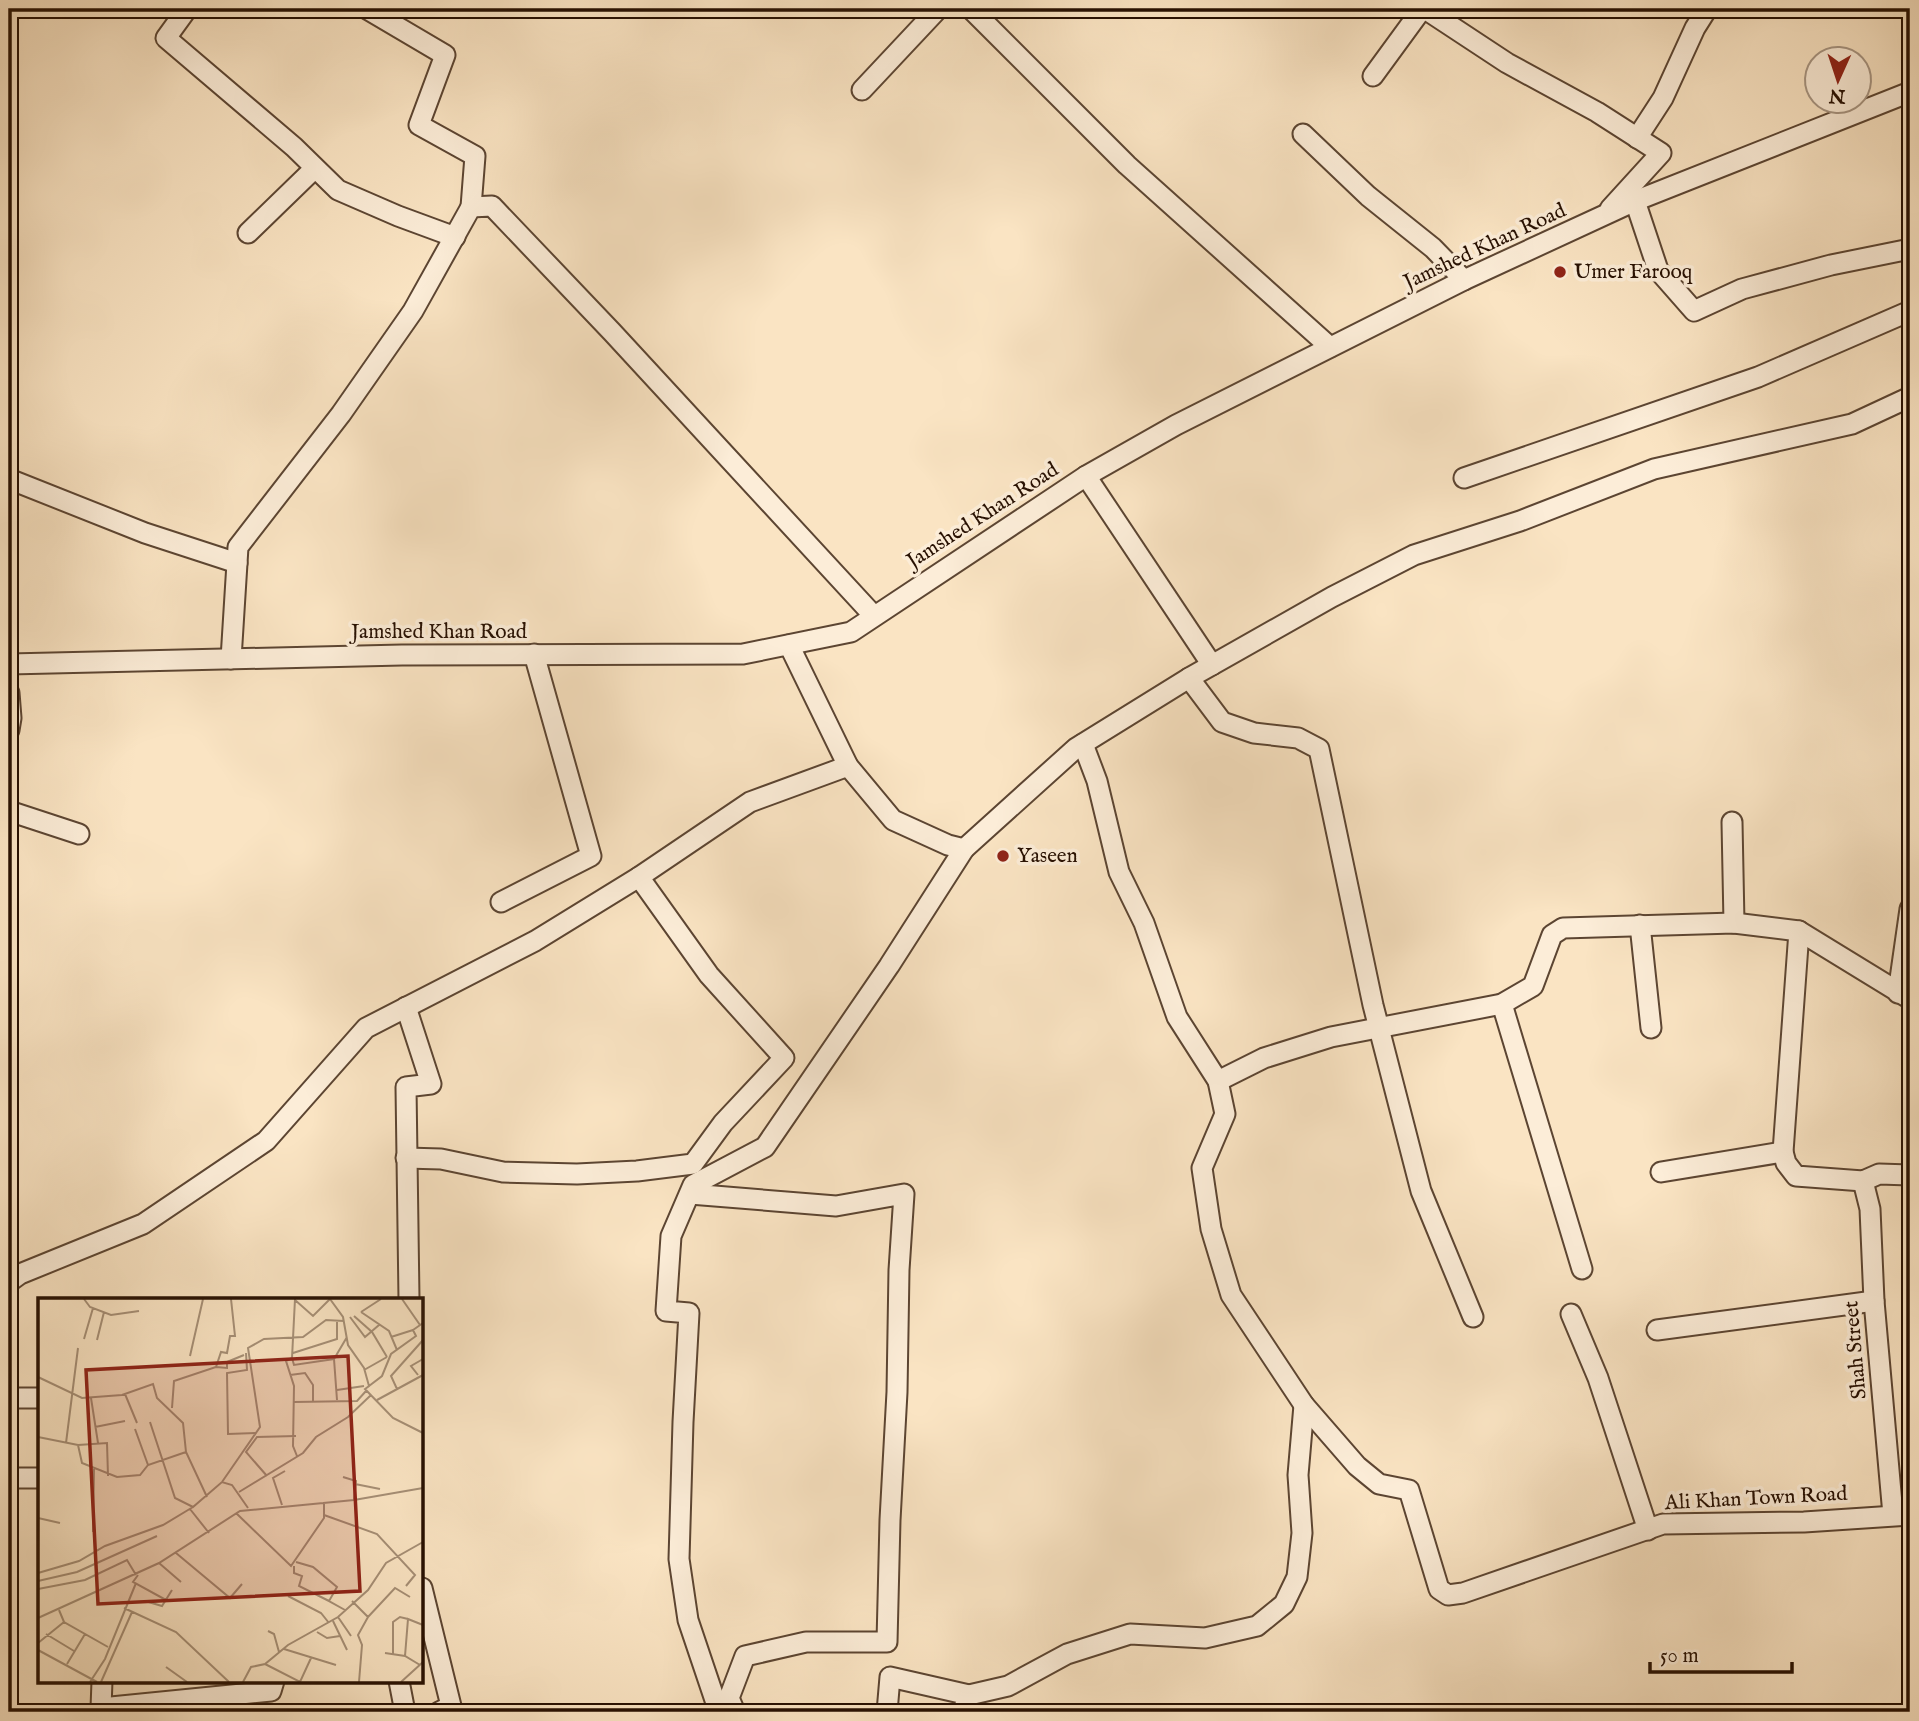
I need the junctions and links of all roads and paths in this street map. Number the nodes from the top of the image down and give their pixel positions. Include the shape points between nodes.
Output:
1 (187, 9) edge
2 (367, 9) edge
3 (938, 9) edge
4 (971, 9) edge
5 (1424, 9) edge
6 (1707, 9) edge
7 (1373, 76) dead end
8 (862, 90) dead end
9 (1910, 92) edge
10 (1303, 134) dead end
11 (1637, 138) junction
12 (315, 168) junction
13 (1635, 201) junction
14 (471, 207) junction
15 (1601, 218) junction
16 (248, 233) dead end
17 (455, 237) junction
18 (1910, 249) edge
19 (1464, 280) junction
20 (1910, 311) edge
21 (1330, 348) junction
22 (1910, 397) edge
23 (1087, 476) junction
24 (1464, 478) dead end
25 (9, 479) edge
26 (237, 563) junction
27 (874, 616) junction
28 (789, 645) junction
29 (534, 654) junction
30 (231, 659) junction
31 (9, 664) edge
32 (1212, 665) junction
33 (1189, 678) junction
34 (9, 693) edge
35 (9, 730) edge
36 (1083, 744) junction
37 (848, 766) junction
38 (9, 811) edge
39 (1732, 822) dead end
40 (79, 834) dead end
41 (964, 849) junction
42 (639, 877) junction
43 (501, 902) dead end
44 (1910, 909) edge
45 (1734, 923) junction
46 (1640, 925) junction
47 (1799, 931) junction
48 (1904, 996) edge
49 (1502, 1004) junction
50 (405, 1007) junction
51 (1380, 1028) junction
52 (1651, 1028) dead end
53 (1218, 1082) junction
54 (1783, 1152) junction
55 (406, 1158) junction
56 (1661, 1172) dead end
57 (1910, 1175) edge
58 (1863, 1181) junction
59 (690, 1194) junction
60 (1582, 1269) dead end
61 (9, 1282) edge
62 (409, 1298) edge
63 (1874, 1301) junction
64 (1571, 1314) dead end
65 (1473, 1317) dead end
66 (1657, 1330) dead end
67 (9, 1398) edge
68 (38, 1398) edge
69 (1304, 1405) junction
70 (9, 1478) edge
71 (38, 1478) edge
72 (1902, 1515) edge
73 (1648, 1530) junction
74 (424, 1605) edge
75 (102, 1682) edge
76 (274, 1682) edge
77 (399, 1682) edge
78 (965, 1703) edge
79 (100, 1710) edge
80 (405, 1712) edge
81 (439, 1712) edge
82 (719, 1712) edge
83 (735, 1712) edge
84 (887, 1712) edge

1 - 12 street via 166,38
2 - 14 street via 445,55 419,125 475,156
3 - 8 street
4 - 21 street via 1127,165
5 - 7 street
5 - 11 street
6 - 11 street via 1663,98
9 - 13 street, Jamshed Khan Road
10 - 19 street
11 - 15 street via 1661,153
12 - 16 street
12 - 17 street via 338,190
13 - 15 street, Jamshed Khan Road
13 - 18 street via 1658,270 1694,311 1742,289
14 - 17 street
14 - 27 street via 492,206
15 - 19 street, Jamshed Khan Road
17 - 26 street via 405,323 238,547
19 - 21 street, Jamshed Khan Road
20 - 24 street via 1758,377
21 - 23 street, Jamshed Khan Road via 1176,425
22 - 32 street via 1852,424 1654,469 1520,522 1414,555
23 - 27 street, Jamshed Khan Road
23 - 32 street
25 - 26 street via 145,533
26 - 30 street
27 - 28 street, Jamshed Khan Road via 851,632
28 - 29 street, Jamshed Khan Road via 743,654
28 - 37 street
29 - 30 street, Jamshed Khan Road
29 - 43 street via 591,856
30 - 31 street, Jamshed Khan Road
32 - 33 street
33 - 36 street
33 - 51 street via 1222,722 1254,733 1298,738 1319,749
34 - 35 street
36 - 41 street
36 - 53 street via 1119,872 1144,923 1177,1017
37 - 41 street via 893,820
37 - 42 street via 750,802
38 - 40 street
39 - 45 street
41 - 59 street via 765,1147 693,1185
42 - 50 street via 535,941
42 - 55 street via 709,975 784,1058 723,1123 693,1164 577,1174 503,1172 441,1159
44 - 48 street
45 - 46 street
45 - 47 street
46 - 49 street via 1563,928 1552,935 1533,986
46 - 52 street
47 - 48 street
47 - 54 street
49 - 51 street
49 - 60 street
50 - 55 street via 432,1084 406,1087
50 - 61 street via 366,1028 266,1141 143,1224
51 - 53 street via 1331,1037 1264,1058
51 - 65 street via 1421,1191
53 - 69 street via 1225,1114 1202,1168 1211,1229 1231,1295
54 - 56 street
54 - 58 street via 1796,1176
55 - 62 street
57 - 58 street via 1878,1174
58 - 63 street, Shah Street via 1870,1209
59 - 82 street via 671,1236 666,1311 689,1313 679,1559 688,1620
59 - 83 street via 836,1206 904,1194 887,1642 806,1642 745,1656 729,1698
63 - 66 street
63 - 72 street, Shah Street
64 - 73 street via 1598,1378
67 - 68 street
69 - 73 street, Ali Khan Town Road via 1357,1466 1379,1484 1409,1490 1439,1589 1448,1595
69 - 78 street via 1298,1475 1302,1534 1297,1577 1284,1604 1257,1626 1205,1637 1130,1634 1067,1654
70 - 71 street
72 - 73 street, Ali Khan Town Road via 1663,1524
74 - 81 street via 451,1706
75 - 79 street
76 - 79 street via 271,1691
77 - 80 street
78 - 84 street via 890,1677

